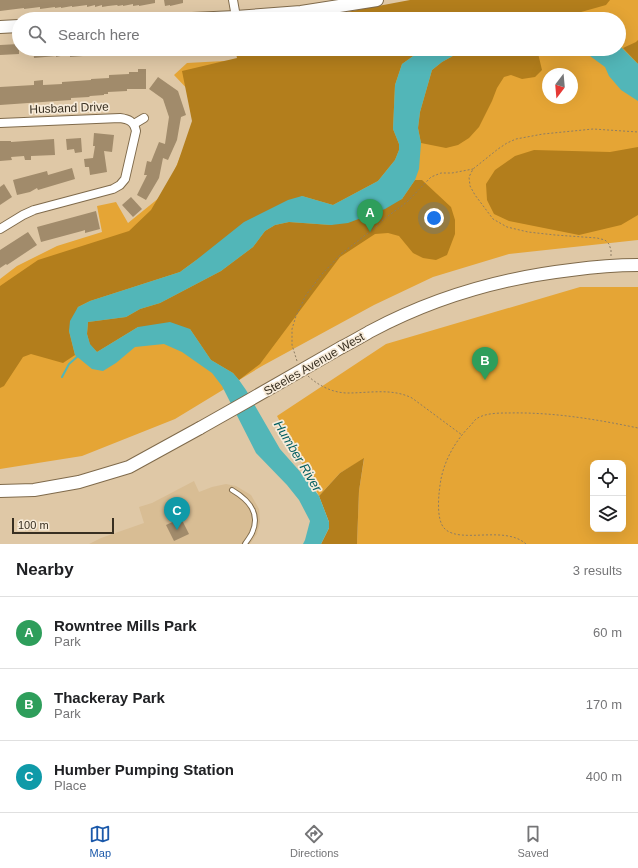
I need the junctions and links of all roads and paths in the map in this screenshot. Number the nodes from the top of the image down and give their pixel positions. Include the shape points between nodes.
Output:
1 (233, 0) edge
2 (377, 0) edge
3 (235, 12) edge
4 (302, 12) edge
5 (12, 26) edge
6 (0, 27) edge
7 (144, 118) dead end
8 (0, 123) edge
9 (134, 125) junction
10 (638, 132) edge
11 (473, 169) junction
12 (0, 229) edge
13 (638, 265) edge
14 (612, 266) junction
15 (298, 362) dead end
16 (309, 377) dead end
17 (638, 428) edge
18 (462, 435) junction
19 (232, 490) dead end
20 (0, 491) edge
21 (245, 544) edge
22 (526, 544) edge

1 - 3 street
2 - 4 main road
5 - 6 main road
7 - 9 street
8 - 9 street, Husband Drive via 120,118 128,119
9 - 12 street via 136,131 125,179 120,185 34,210
10 - 11 path via 593,129 516,139 498,149
11 - 14 path via 469,177 470,186 493,219 508,227 528,232 605,240 611,250
11 - 15 path via 441,173 431,177 416,194 341,254 322,274 306,295 292,329 292,345
13 - 14 main road, Steeles Avenue West
14 - 20 main road, Steeles Avenue West, bridge via 526,277 472,290 432,304 372,330 129,466 79,482 34,490
16 - 18 path via 337,392 388,392 405,395
17 - 18 path via 598,420 529,412 489,414 476,419
18 - 22 path via 447,460 441,478 439,518 444,528 454,534 507,536
19 - 21 lane via 247,501 254,511 252,533

